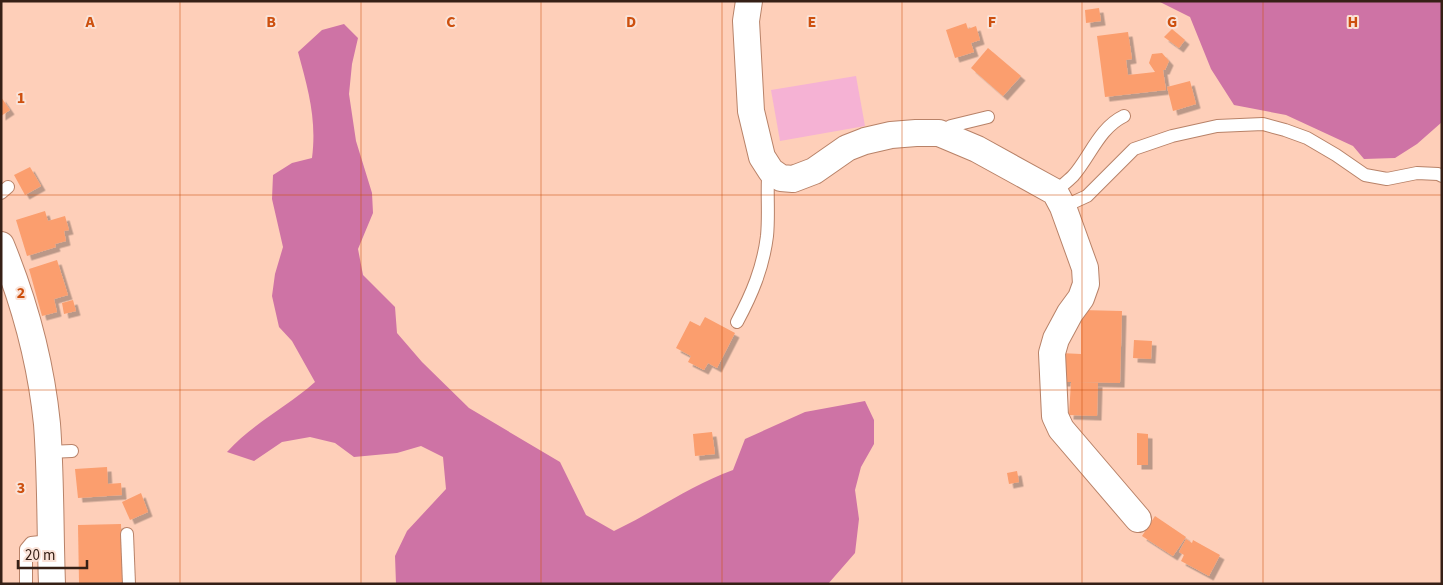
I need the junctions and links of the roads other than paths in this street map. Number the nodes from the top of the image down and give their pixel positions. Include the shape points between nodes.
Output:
1 (749, 1) edge
2 (1124, 116) dead end
3 (988, 117) dead end
4 (939, 133) junction
5 (771, 171) junction
6 (1442, 176) edge
7 (1059, 200) junction
8 (1, 245) edge
9 (738, 322) dead end
10 (1138, 519) dead end
11 (127, 534) dead end
12 (50, 541) junction
13 (26, 584) edge
14 (52, 584) edge
15 (128, 584) edge

1 - 5 street via 746,21 751,111 762,157
2 - 7 lane via 1097,141
3 - 4 lane via 950,126
4 - 5 street via 865,140 847,148 814,171 793,179 781,178
4 - 7 street via 977,149
5 - 9 lane via 768,178 767,236 760,270
6 - 7 lane via 1417,173 1387,179 1365,175 1307,138 1285,130 1263,124 1217,126 1134,149 1087,196
7 - 10 street via 1085,268 1086,284 1056,339 1052,354 1055,416 1061,429
8 - 12 street via 14,277 60,452
11 - 15 lane
12 - 13 lane via 31,542 26,549
12 - 14 street

